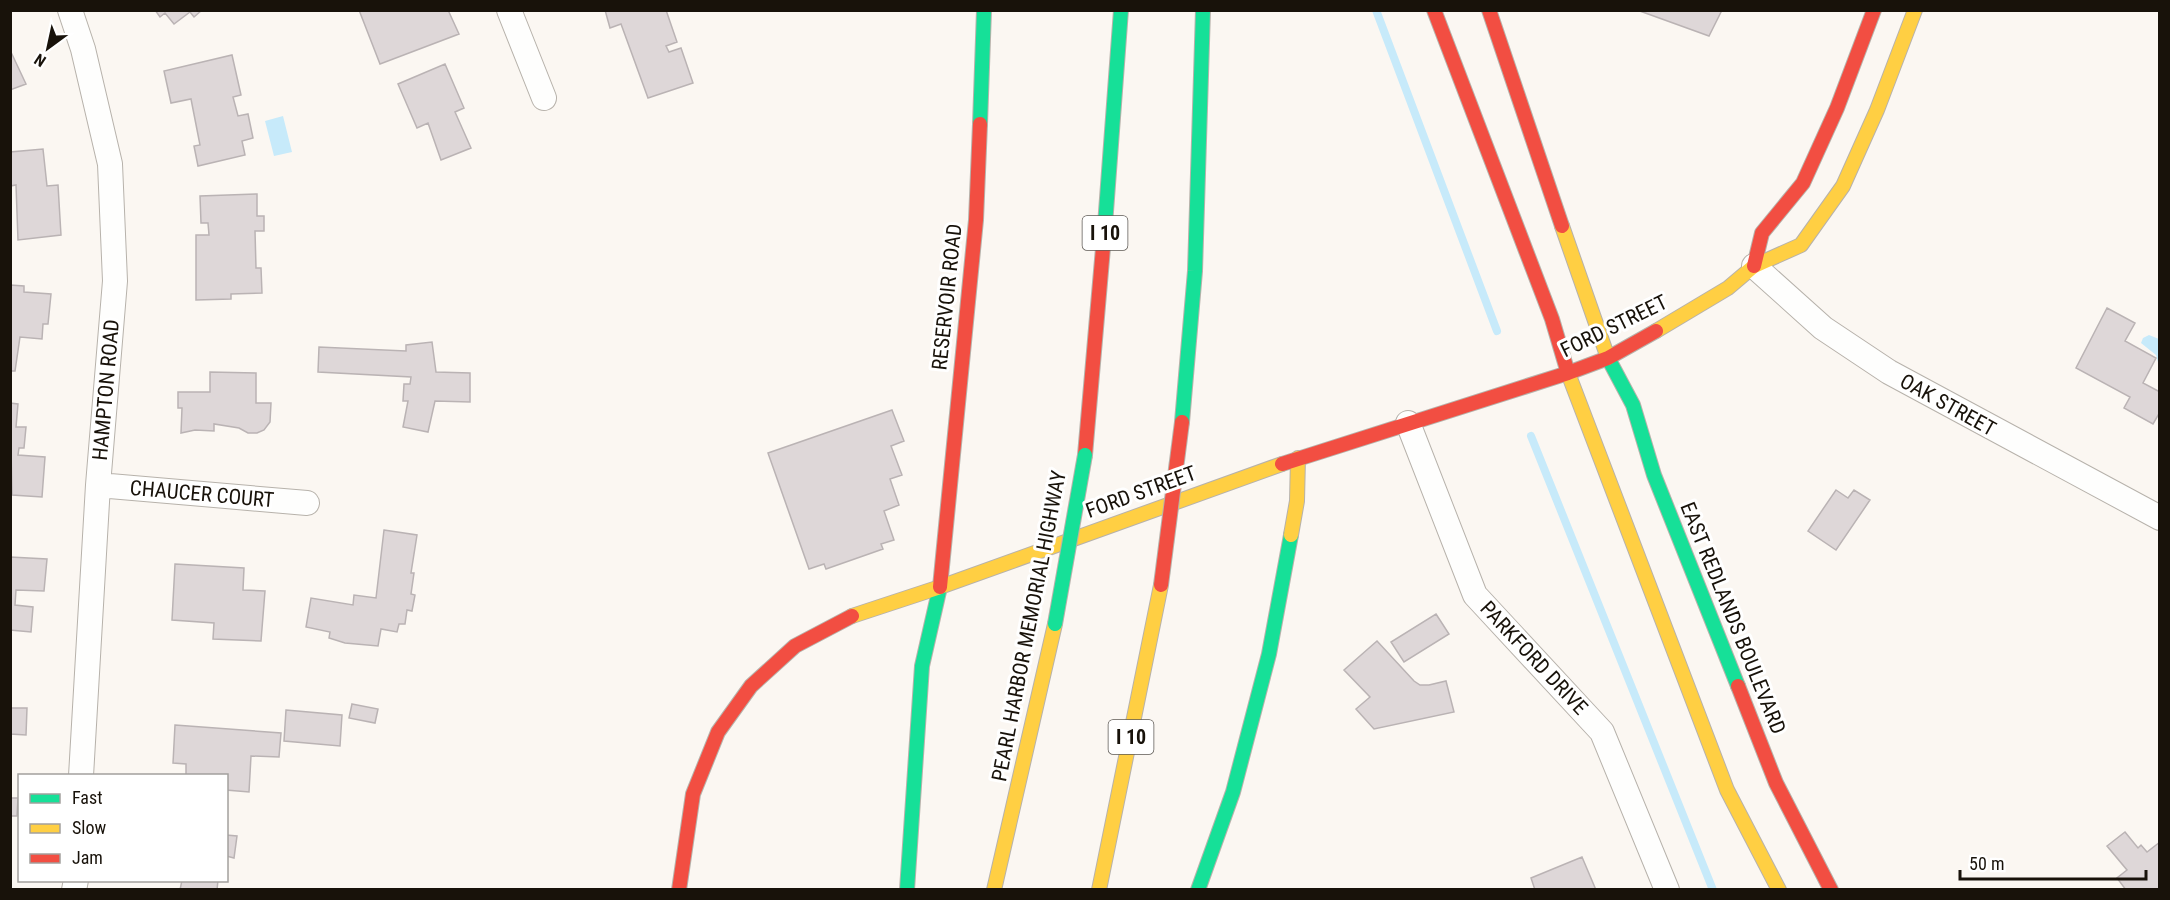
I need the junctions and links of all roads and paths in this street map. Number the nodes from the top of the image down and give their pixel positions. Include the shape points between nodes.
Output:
1 (70, 10) edge
2 (509, 10) edge
3 (984, 10) edge
4 (1121, 10) edge
5 (1203, 10) edge
6 (1434, 10) edge
7 (1489, 10) edge
8 (1874, 10) edge
9 (1915, 10) edge
10 (544, 98) dead end
11 (1754, 266) junction
12 (1608, 358) junction
13 (1568, 373) junction
14 (1408, 423) junction
15 (1298, 458) junction
16 (98, 485) junction
17 (307, 503) dead end
18 (2160, 519) edge
19 (940, 587) junction
20 (81, 774) edge
21 (679, 890) edge
22 (907, 890) edge
23 (994, 890) edge
24 (1099, 890) edge
25 (1198, 890) edge
26 (1667, 890) edge
27 (1779, 890) edge
28 (1831, 890) edge

1 - 16 street, HAMPTON ROAD via 110,164 115,281
2 - 10 street
3 - 19 main road, RESERVOIR ROAD via 976,220
4 - 23 main road, PEARL HARBOR MEMORIAL HIGHWAY / I 10, bridge via 1084,455 1055,624
5 - 24 main road, I 10, bridge via 1195,271 1182,423 1161,585
6 - 13 main road via 1552,320
7 - 12 main road, EAST REDLANDS BOULEVARD
8 - 11 main road via 1803,183 1762,233
9 - 11 main road, FORD STREET via 1843,186 1801,245
11 - 12 main road, FORD STREET via 1728,288
11 - 18 street, OAK STREET via 1823,328 1889,372
12 - 13 main road, FORD STREET
12 - 28 main road, EAST REDLANDS BOULEVARD via 1633,405 1654,475 1776,783
13 - 14 main road, FORD STREET
13 - 27 main road via 1727,790
14 - 15 main road, FORD STREET
14 - 26 street, PARKFORD DRIVE via 1475,595 1602,732
15 - 19 main road, FORD STREET
15 - 25 main road via 1297,501 1269,654 1233,792
16 - 17 street, CHAUCER COURT
16 - 20 street, HAMPTON ROAD
19 - 21 main road, FORD STREET via 843,619 795,646 751,686 718,732 693,794
19 - 22 main road, RESERVOIR ROAD via 922,666

